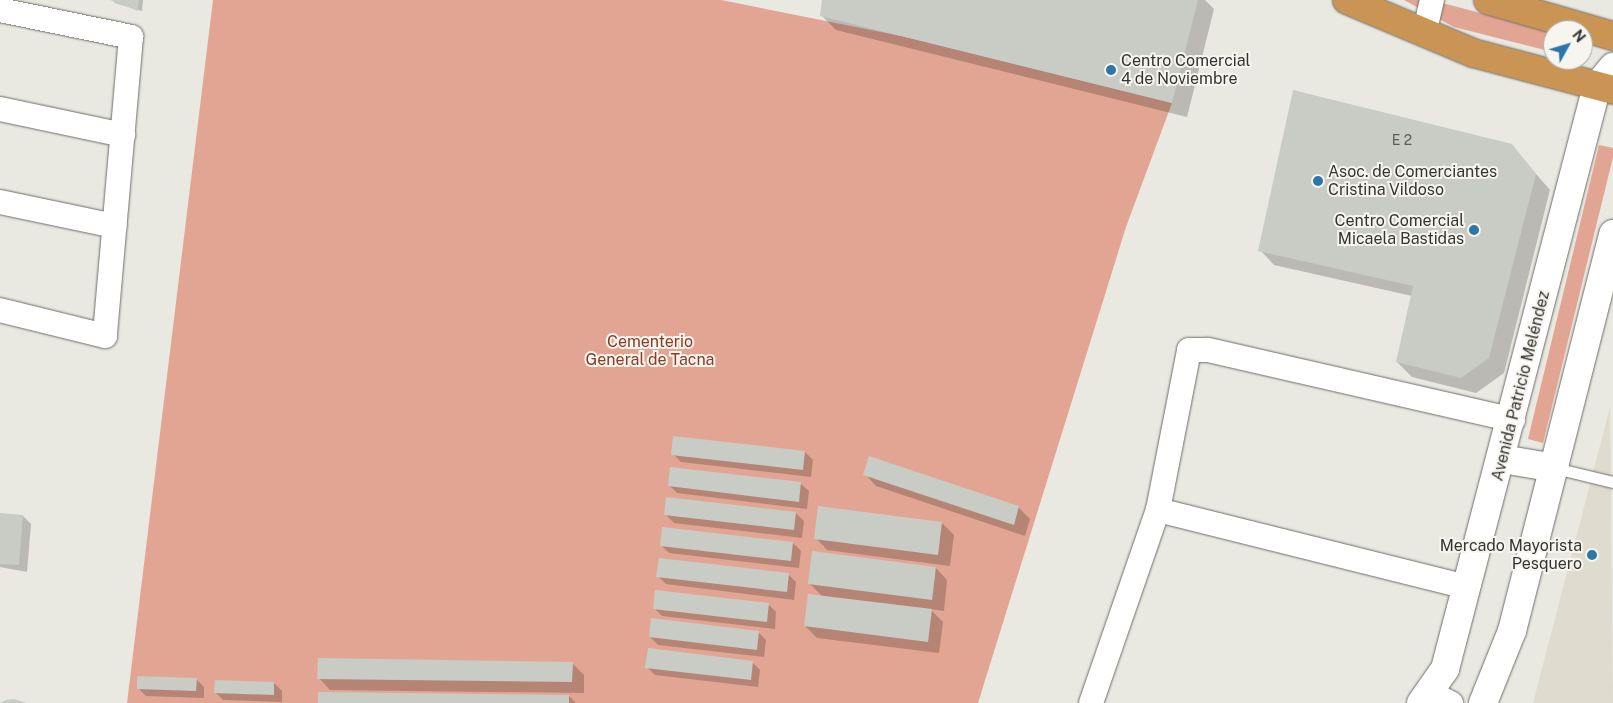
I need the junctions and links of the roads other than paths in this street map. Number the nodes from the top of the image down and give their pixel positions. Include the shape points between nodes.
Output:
1 (1348, 0) edge
2 (1432, 0) edge
3 (1488, 0) edge
4 (0, 10) edge
5 (1425, 30) junction
6 (1613, 36) edge
7 (1608, 81) edge
8 (0, 108) edge
9 (123, 135) junction
10 (0, 202) edge
11 (115, 226) junction
12 (1613, 234) edge
13 (0, 310) edge
14 (1513, 420) junction
15 (1502, 459) junction
16 (1555, 468) junction
17 (1613, 482) edge
18 (1158, 510) junction
19 (1468, 587) junction
20 (1434, 699) edge
21 (1091, 703) edge
22 (1483, 703) edge

1 - 5 highway
2 - 5 street
3 - 6 highway
4 - 9 street via 131,37
5 - 7 highway via 1473,53
7 - 14 street, Avenida Patricio Meléndez
8 - 9 street
9 - 11 street
10 - 11 street
11 - 13 street via 105,336
12 - 16 street
14 - 15 street, Avenida Patricio Meléndez
14 - 18 street via 1208,350 1189,350
15 - 16 street
15 - 19 street, Avenida Patricio Meléndez
16 - 17 lane
16 - 22 street via 1505,654
18 - 19 street
18 - 21 street
19 - 20 street, Avenida Patricio Meléndez

